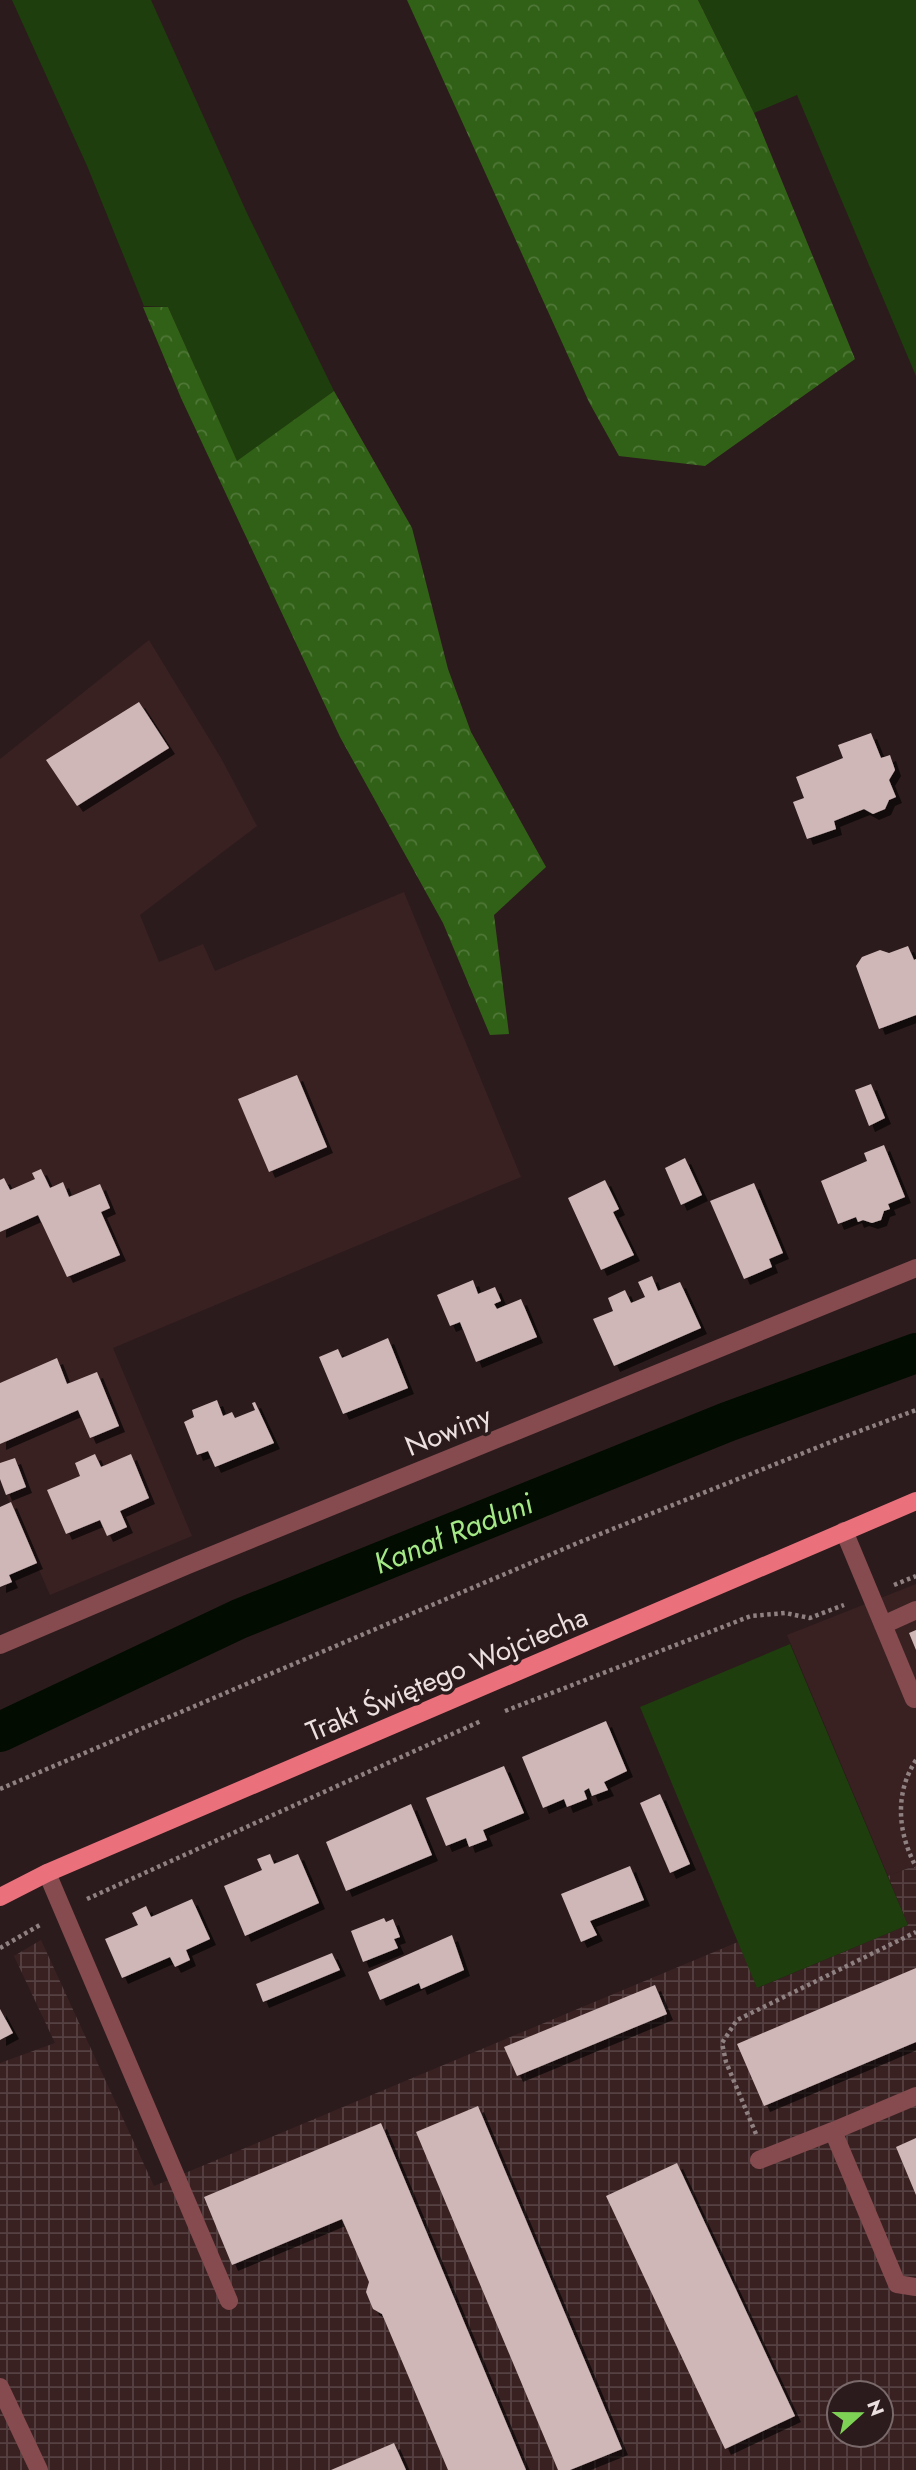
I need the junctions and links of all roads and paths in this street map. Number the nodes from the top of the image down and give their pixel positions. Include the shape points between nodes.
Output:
1 (916, 1268) edge
2 (916, 1410) edge
3 (916, 1501) edge
4 (844, 1531) junction
5 (916, 1576) edge
6 (869, 1595) junction
7 (916, 1611) edge
8 (883, 1626) junction
9 (0, 1645) edge
10 (916, 1698) edge
11 (495, 1715) dead end
12 (482, 1721) dead end
13 (916, 1760) edge
14 (0, 1789) edge
15 (916, 1867) edge
16 (47, 1873) junction
17 (0, 1897) edge
18 (63, 1911) junction
19 (916, 1932) edge
20 (0, 1948) edge
21 (916, 2096) edge
22 (833, 2131) junction
23 (762, 2159) joint
24 (916, 2287) edge
25 (229, 2301) dead end
26 (0, 2387) edge
27 (39, 2470) edge

1 - 9 street, Nowiny
2 - 14 path via 580,1542
3 - 4 main road, Trakt Świętego Wojciecha
4 - 6 street
4 - 16 main road, Trakt Świętego Wojciecha
5 - 6 path
6 - 8 street
6 - 11 path via 810,1618 785,1613 751,1616
7 - 8 street
8 - 10 street
12 - 18 path
13 - 15 path via 901,1801 902,1834
16 - 17 main road, Trakt Świętego Wojciecha
16 - 18 street
18 - 20 path
18 - 25 street
19 - 23 path via 737,2020 722,2043
21 - 22 street
22 - 23 street
22 - 24 street via 897,2284
26 - 27 street

